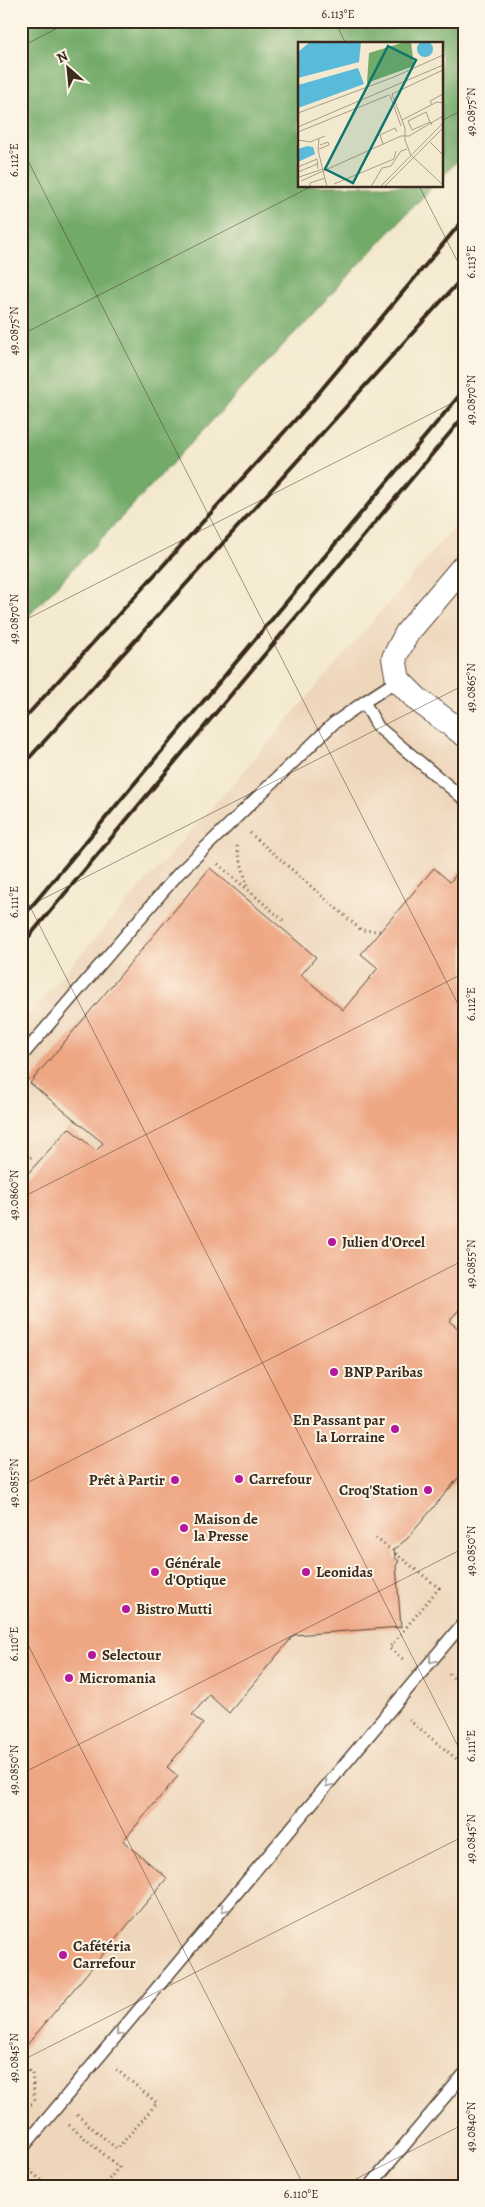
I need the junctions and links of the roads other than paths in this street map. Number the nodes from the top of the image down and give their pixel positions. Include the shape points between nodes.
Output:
1 (464, 566) edge
2 (398, 680) junction
3 (364, 702) junction
4 (464, 734) edge
5 (464, 799) edge
6 (21, 1057) edge
7 (464, 1622) edge
8 (464, 2074) edge
9 (21, 2150) edge
10 (370, 2186) edge

1 - 2 street via 407,633 394,658
2 - 3 lane
2 - 4 street via 418,700
3 - 5 lane via 378,727
3 - 6 lane via 334,722 178,874
7 -> 9 lane
8 - 10 lane

